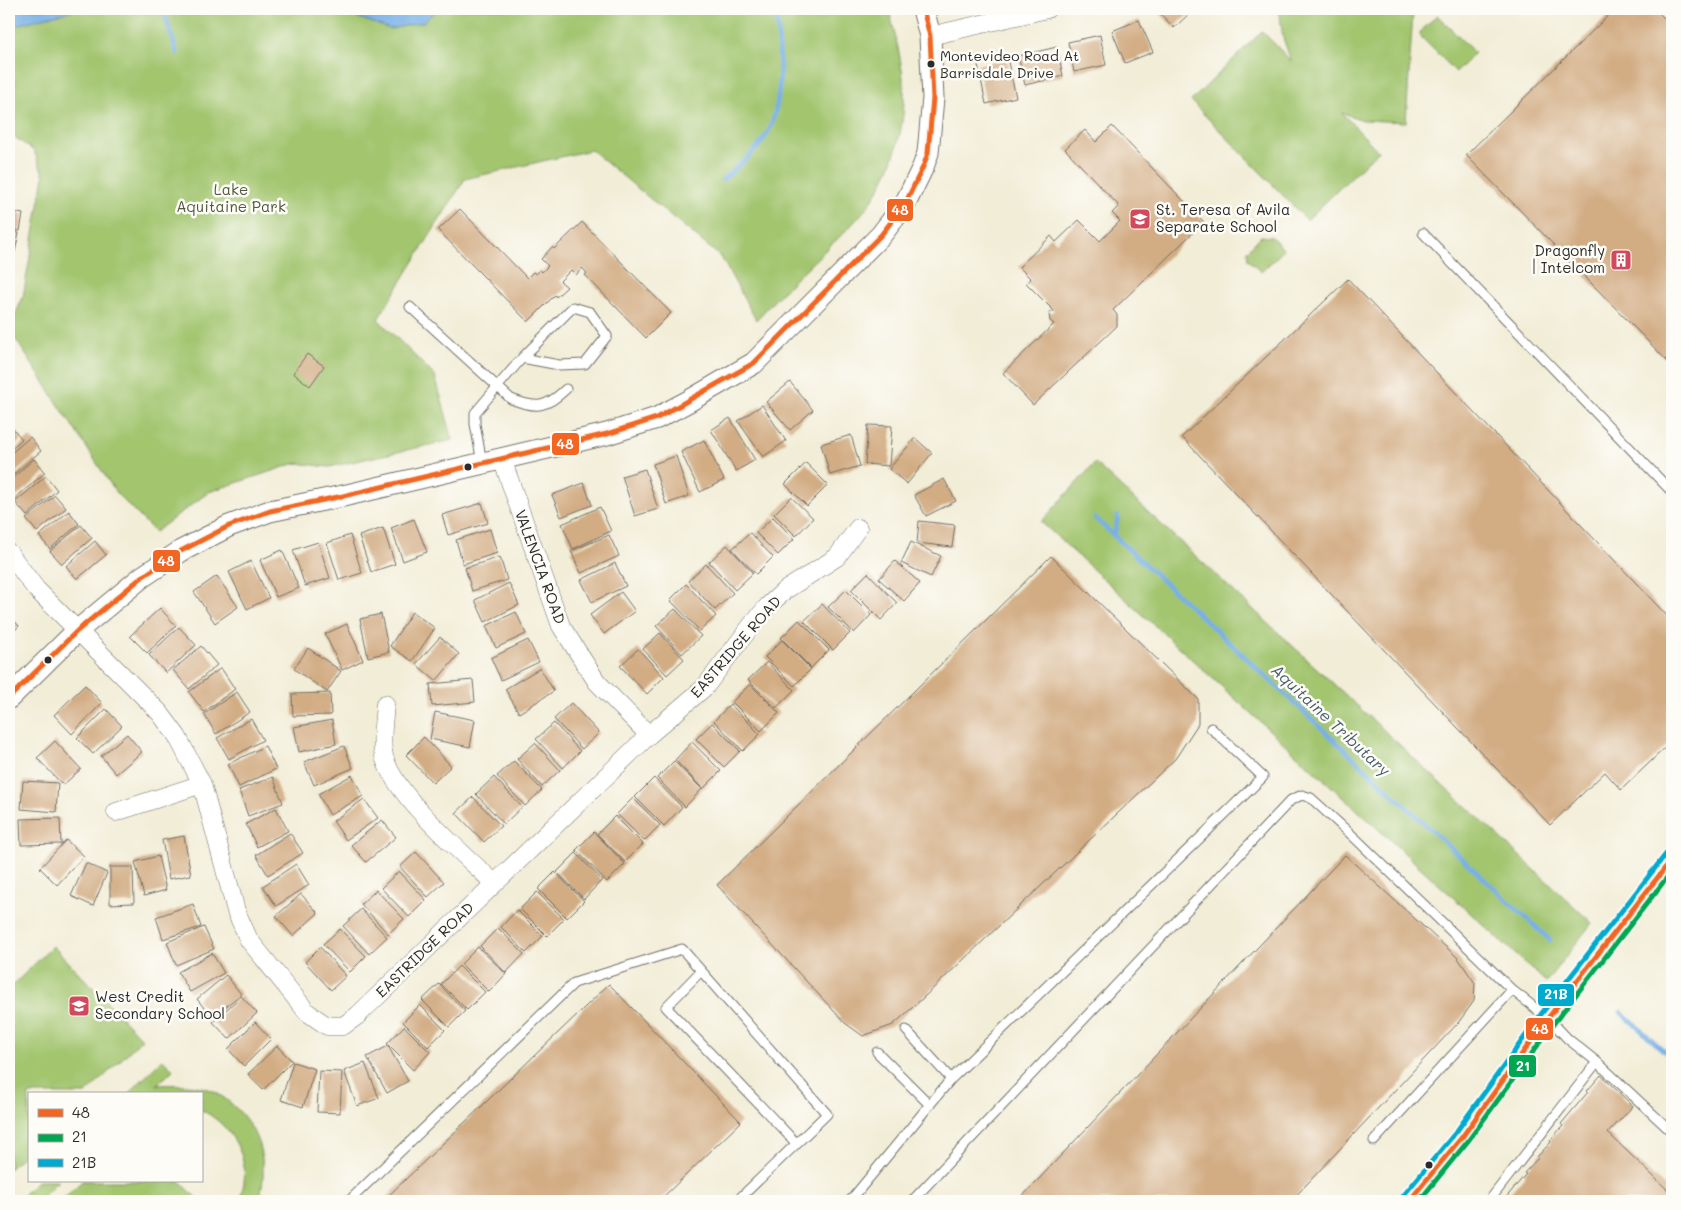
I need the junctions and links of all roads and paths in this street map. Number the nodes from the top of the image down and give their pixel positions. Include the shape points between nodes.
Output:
1 (923, 9) edge
2 (1047, 9) edge
3 (930, 36) junction
4 (1423, 233) dead end
5 (410, 307) dead end
6 (522, 358) junction
7 (498, 388) junction
8 (566, 389) dead end
9 (492, 461) junction
10 (1672, 492) edge
11 (858, 528) dead end
12 (9, 553) edge
13 (77, 631) junction
14 (9, 698) edge
15 (385, 704) dead end
16 (1211, 728) dead end
17 (649, 735) junction
18 (202, 784) junction
19 (116, 812) dead end
20 (1672, 859) edge
21 (494, 883) junction
22 (701, 971) junction
23 (1512, 990) junction
24 (1548, 1018) junction
25 (906, 1030) dead end
26 (877, 1052) dead end
27 (1597, 1062) junction
28 (951, 1079) junction
29 (930, 1105) junction
30 (1672, 1132) edge
31 (1374, 1141) dead end
32 (797, 1144) junction
33 (350, 1201) edge
34 (737, 1201) edge
35 (850, 1201) edge
36 (912, 1201) edge
37 (1409, 1201) edge
38 (1489, 1201) edge

1 - 3 street
2 - 3 street
3 - 9 street via 933,98 928,153 905,204 881,234 754,363 657,418 607,434
4 - 10 lane
5 - 7 lane
6 - 6 lane via 573,307 590,312 607,336 585,364 560,365
6 - 7 lane
7 - 8 lane via 511,399 542,405 553,401
7 - 9 lane via 475,413 475,424
9 - 13 street via 270,512 229,526 181,551
9 - 17 street, VALENCIA ROAD via 561,626 597,682
11 - 17 street, EASTRIDGE ROAD via 837,557 784,591 768,606 705,688
12 - 13 street, EASTRIDGE ROAD via 36,589
13 - 14 street
13 - 18 street, EASTRIDGE ROAD via 160,713 177,736
15 - 21 street via 383,751 400,788
16 - 28 lane via 1263,777
17 - 21 street, EASTRIDGE ROAD
18 - 19 street
18 - 21 street, EASTRIDGE ROAD via 236,911 249,940 307,1012 327,1026 343,1026 357,1016
20 - 24 street
22 - 32 lane via 827,1114
22 - 32 lane via 666,1007
22 - 33 lane via 682,948 574,983
23 - 24 lane
23 - 31 lane
23 - 36 lane via 1355,838 1311,798 1302,796 1291,800
24 - 27 lane via 1568,1040
24 - 37 street via 1462,1137
25 - 28 lane
26 - 29 lane
27 - 30 lane
27 - 38 lane
28 - 29 lane
29 - 35 lane
32 - 34 lane

